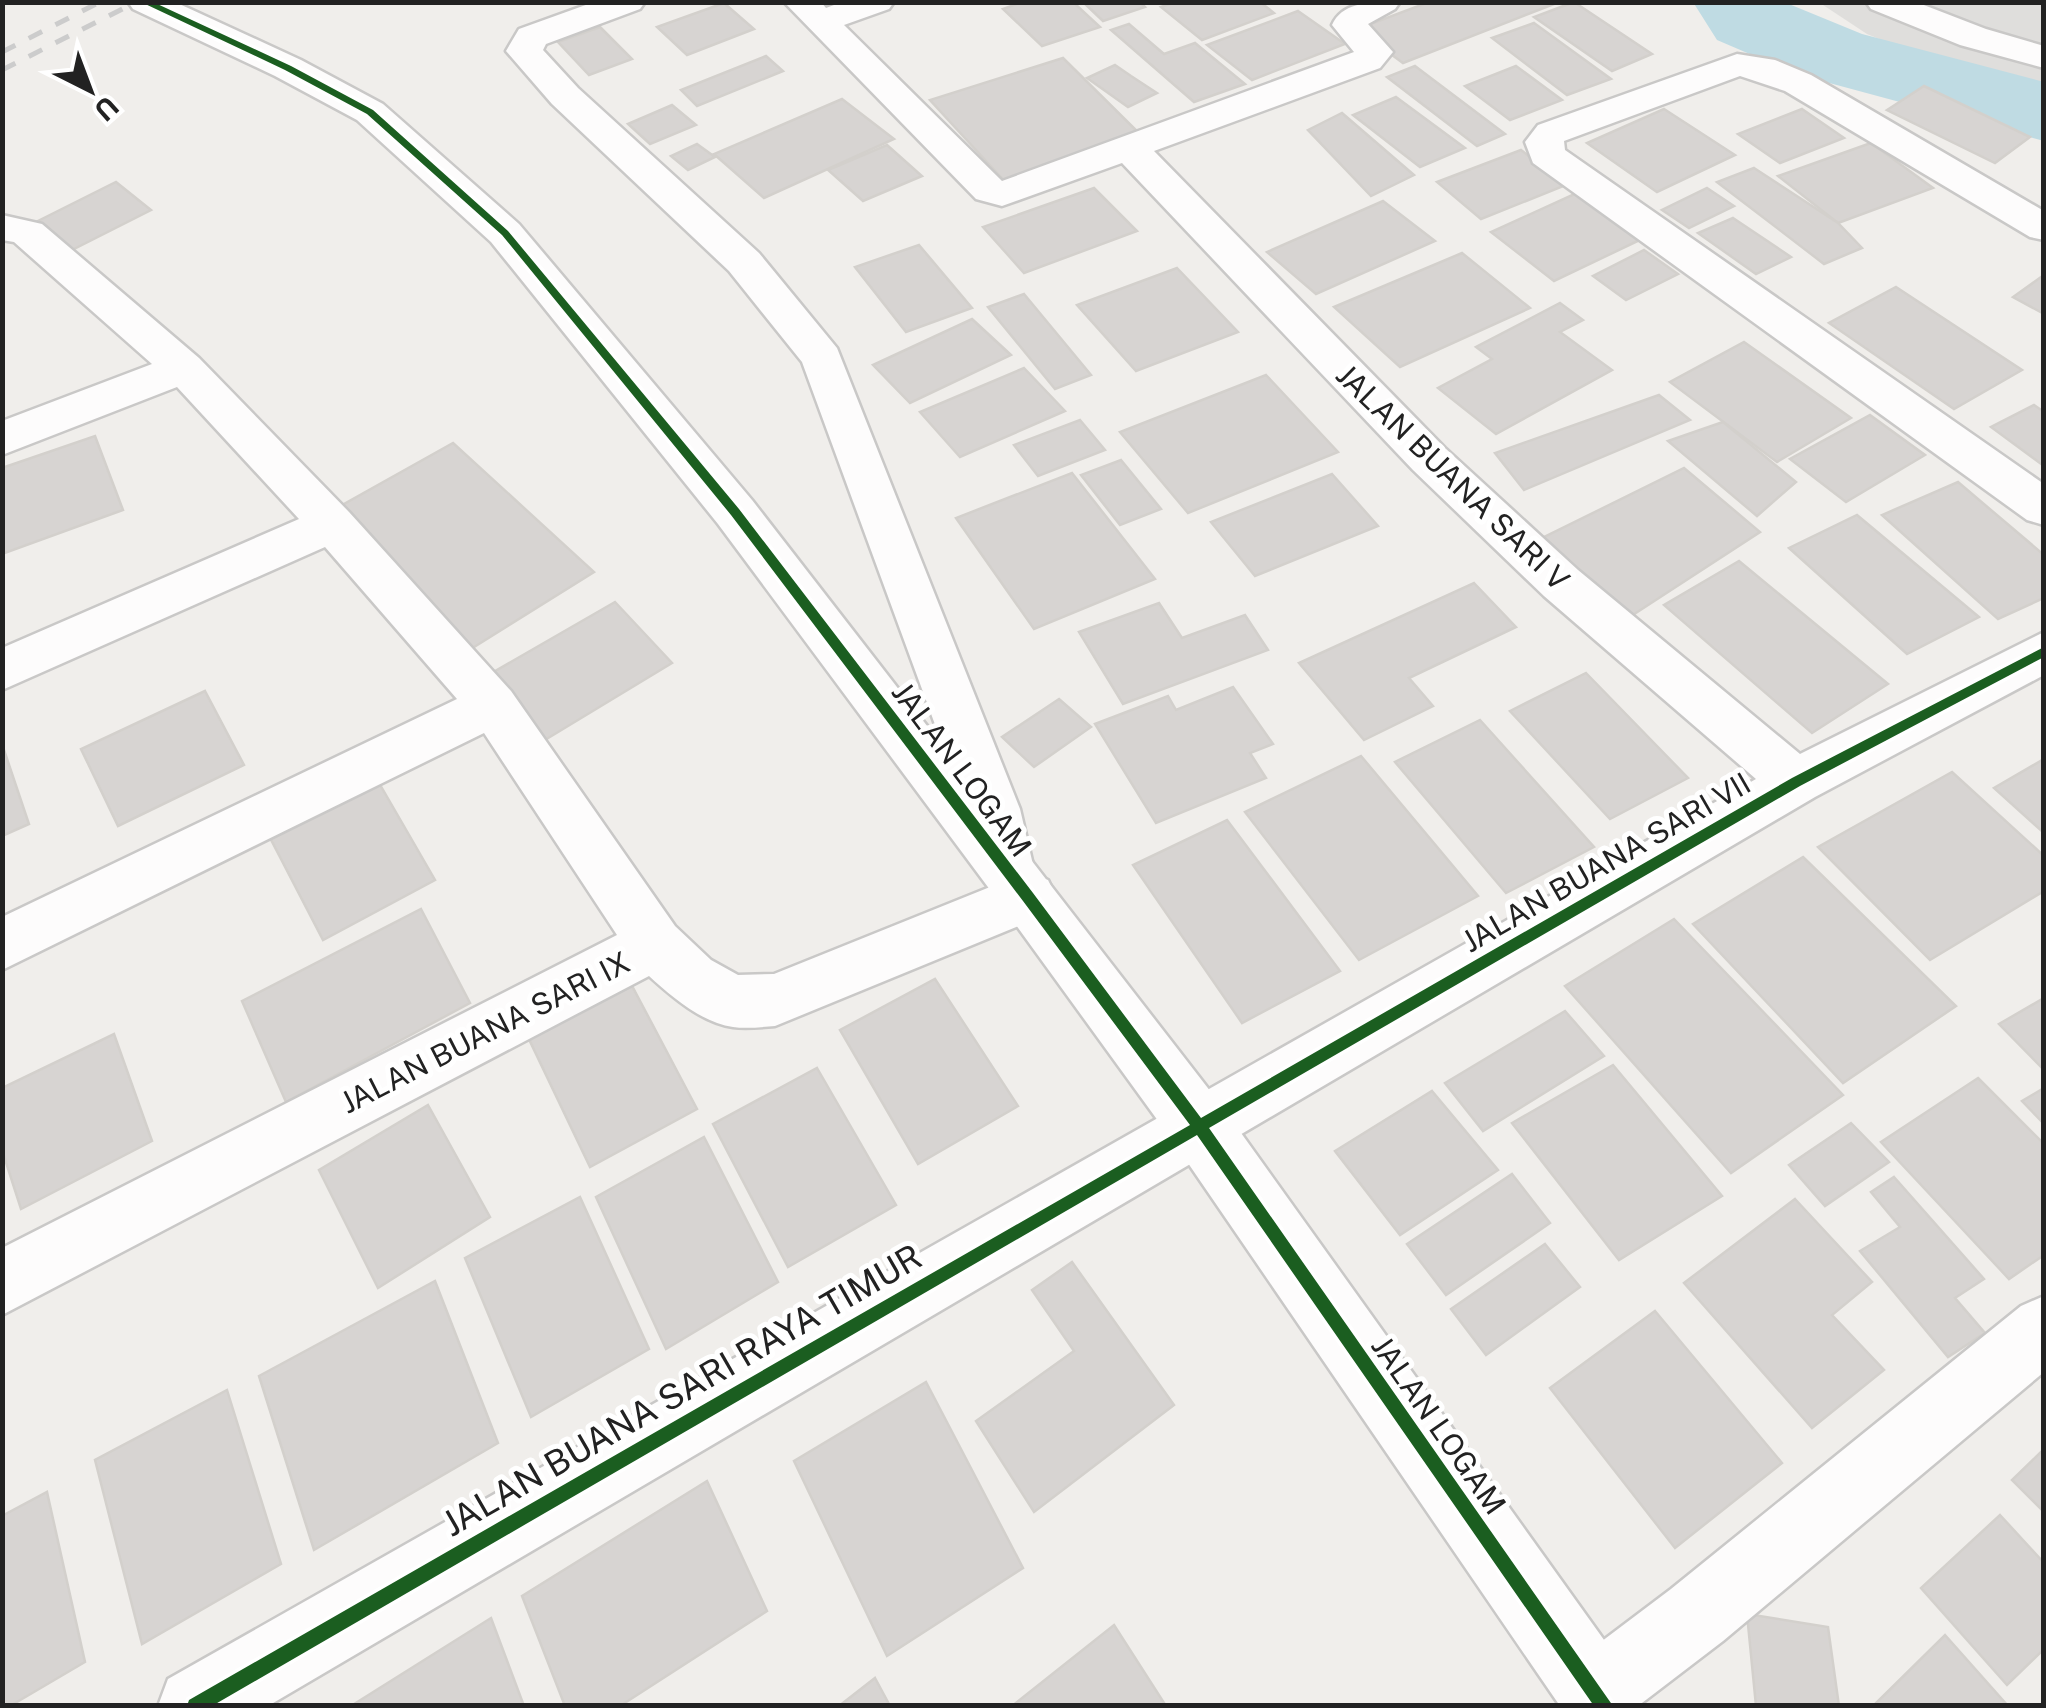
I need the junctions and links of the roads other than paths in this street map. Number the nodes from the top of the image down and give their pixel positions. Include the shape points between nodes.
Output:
1 (145, 2) edge
2 (628, 2) edge
3 (877, 2) edge
4 (1383, 2) edge
5 (1884, 2) edge
6 (812, 12) edge
7 (2044, 57) edge
8 (1131, 150) junction
9 (2, 227) edge
10 (2044, 228) edge
11 (184, 368) junction
12 (2, 440) edge
13 (2044, 508) edge
14 (332, 524) junction
15 (2044, 651) edge
16 (2, 670) edge
17 (493, 705) junction
18 (1796, 782) junction
19 (1017, 883) junction
20 (654, 944) junction
21 (2, 945) edge
22 (1199, 1126) junction
23 (2, 1283) edge
24 (2044, 1329) edge
25 (1600, 1699) edge
26 (195, 1706) edge

1 - 19 street, JALAN LOGAM via 370,112 505,233 735,512
2 - 19 street via 532,37 524,51 744,262 822,358
3 - 6 street
4 - 8 street via 1350,25 1374,52 1367,60
5 - 7 street
6 - 8 street via 990,191 1011,193
8 - 18 street, JALAN BUANA SARI V via 1442,472 1560,583
9 - 11 street via 28,233
10 - 13 street via 1762,68 1737,65 1551,133 1544,142 1547,154
11 - 12 street
11 - 14 street
14 - 16 street
14 - 17 street
15 - 18 street, JALAN BUANA SARI VII
17 - 20 street
17 - 21 street
18 - 22 street, JALAN BUANA SARI VII
19 - 20 street, JALAN BUANA SARI IX via 775,1000 732,1001 691,978
19 - 22 street, JALAN LOGAM
20 - 23 street, JALAN BUANA SARI IX
22 - 25 street, JALAN LOGAM
22 - 26 street, JALAN BUANA SARI RAYA TIMUR
24 - 25 street

